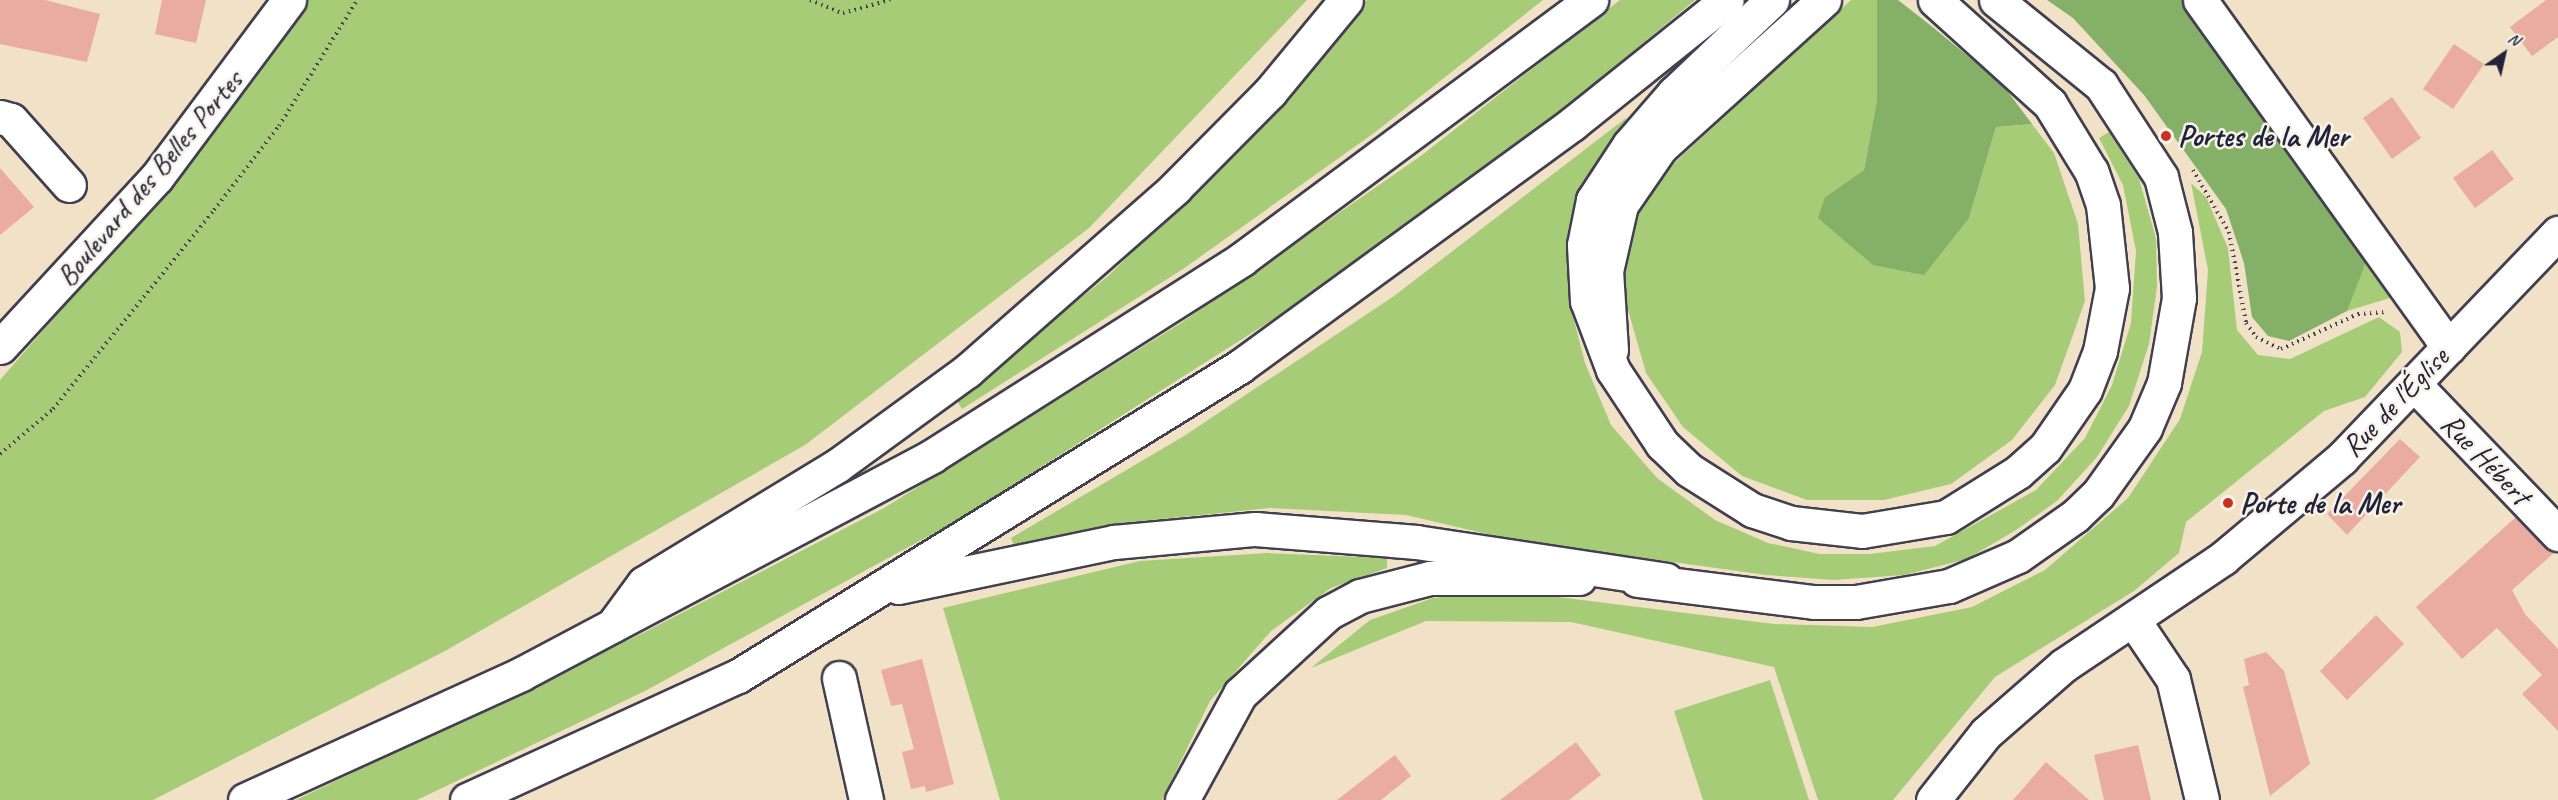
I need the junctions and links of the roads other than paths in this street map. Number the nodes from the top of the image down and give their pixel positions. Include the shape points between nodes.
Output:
1 (289, 0) edge
2 (1346, 0) edge
3 (1591, 0) edge
4 (1727, 0) edge
5 (1772, 0) edge
6 (1824, 0) edge
7 (1935, 0) edge
8 (1996, 0) edge
9 (2200, 0) edge
10 (0, 117) edge
11 (69, 185) dead end
12 (2558, 233) edge
13 (0, 347) edge
14 (2448, 347) junction
15 (1613, 370) junction
16 (2414, 384) junction
17 (2558, 534) edge
18 (1666, 580) junction
19 (885, 589) junction
20 (2134, 621) junction
21 (610, 629) junction
22 (838, 678) dead end
23 (245, 800) edge
24 (467, 800) edge
25 (867, 800) edge
26 (1182, 800) edge
27 (1933, 800) edge
28 (2202, 800) edge

1 - 13 main road, Boulevard des Belles Portes via 157,177
2 - 21 main road via 1270,92 1175,188 967,371 838,465 644,583
3 - 21 main road via 1251,253 1082,364 932,456
4 - 19 main road via 1572,124 1239,367
5 - 15 main road via 1674,93 1629,144 1593,200 1584,246 1587,301
6 - 15 main road via 1660,148 1621,205 1606,272
7 - 15 main road via 2050,104 2091,171 2103,206 2112,288 2100,351 2085,390 2045,448 2018,472 1946,517 1862,531 1791,523 1752,510 1689,471 1662,444
8 - 18 main road via 2102,85 2161,177 2175,232 2180,298 2164,383 2145,428 2098,494 2075,516 2018,556 1949,586 1856,602 1814,602
9 - 14 main road
10 - 11 main road via 11,120
12 - 14 main road, Rue de l'Église
14 - 16 main road, Rue de l'Église
16 - 17 main road, Rue Hébert
16 - 20 main road, Rue de l'Église via 2342,458 2223,558
18 - 19 main road via 1416,542 1255,529 1124,540
18 - 26 main road via 1471,575 1430,578 1360,596 1298,636 1240,694
19 - 24 main road via 738,676
20 - 27 main road, Rue de l'Église via 2064,665 1986,733
20 - 28 main road via 2173,679
21 - 23 main road
22 - 25 main road

